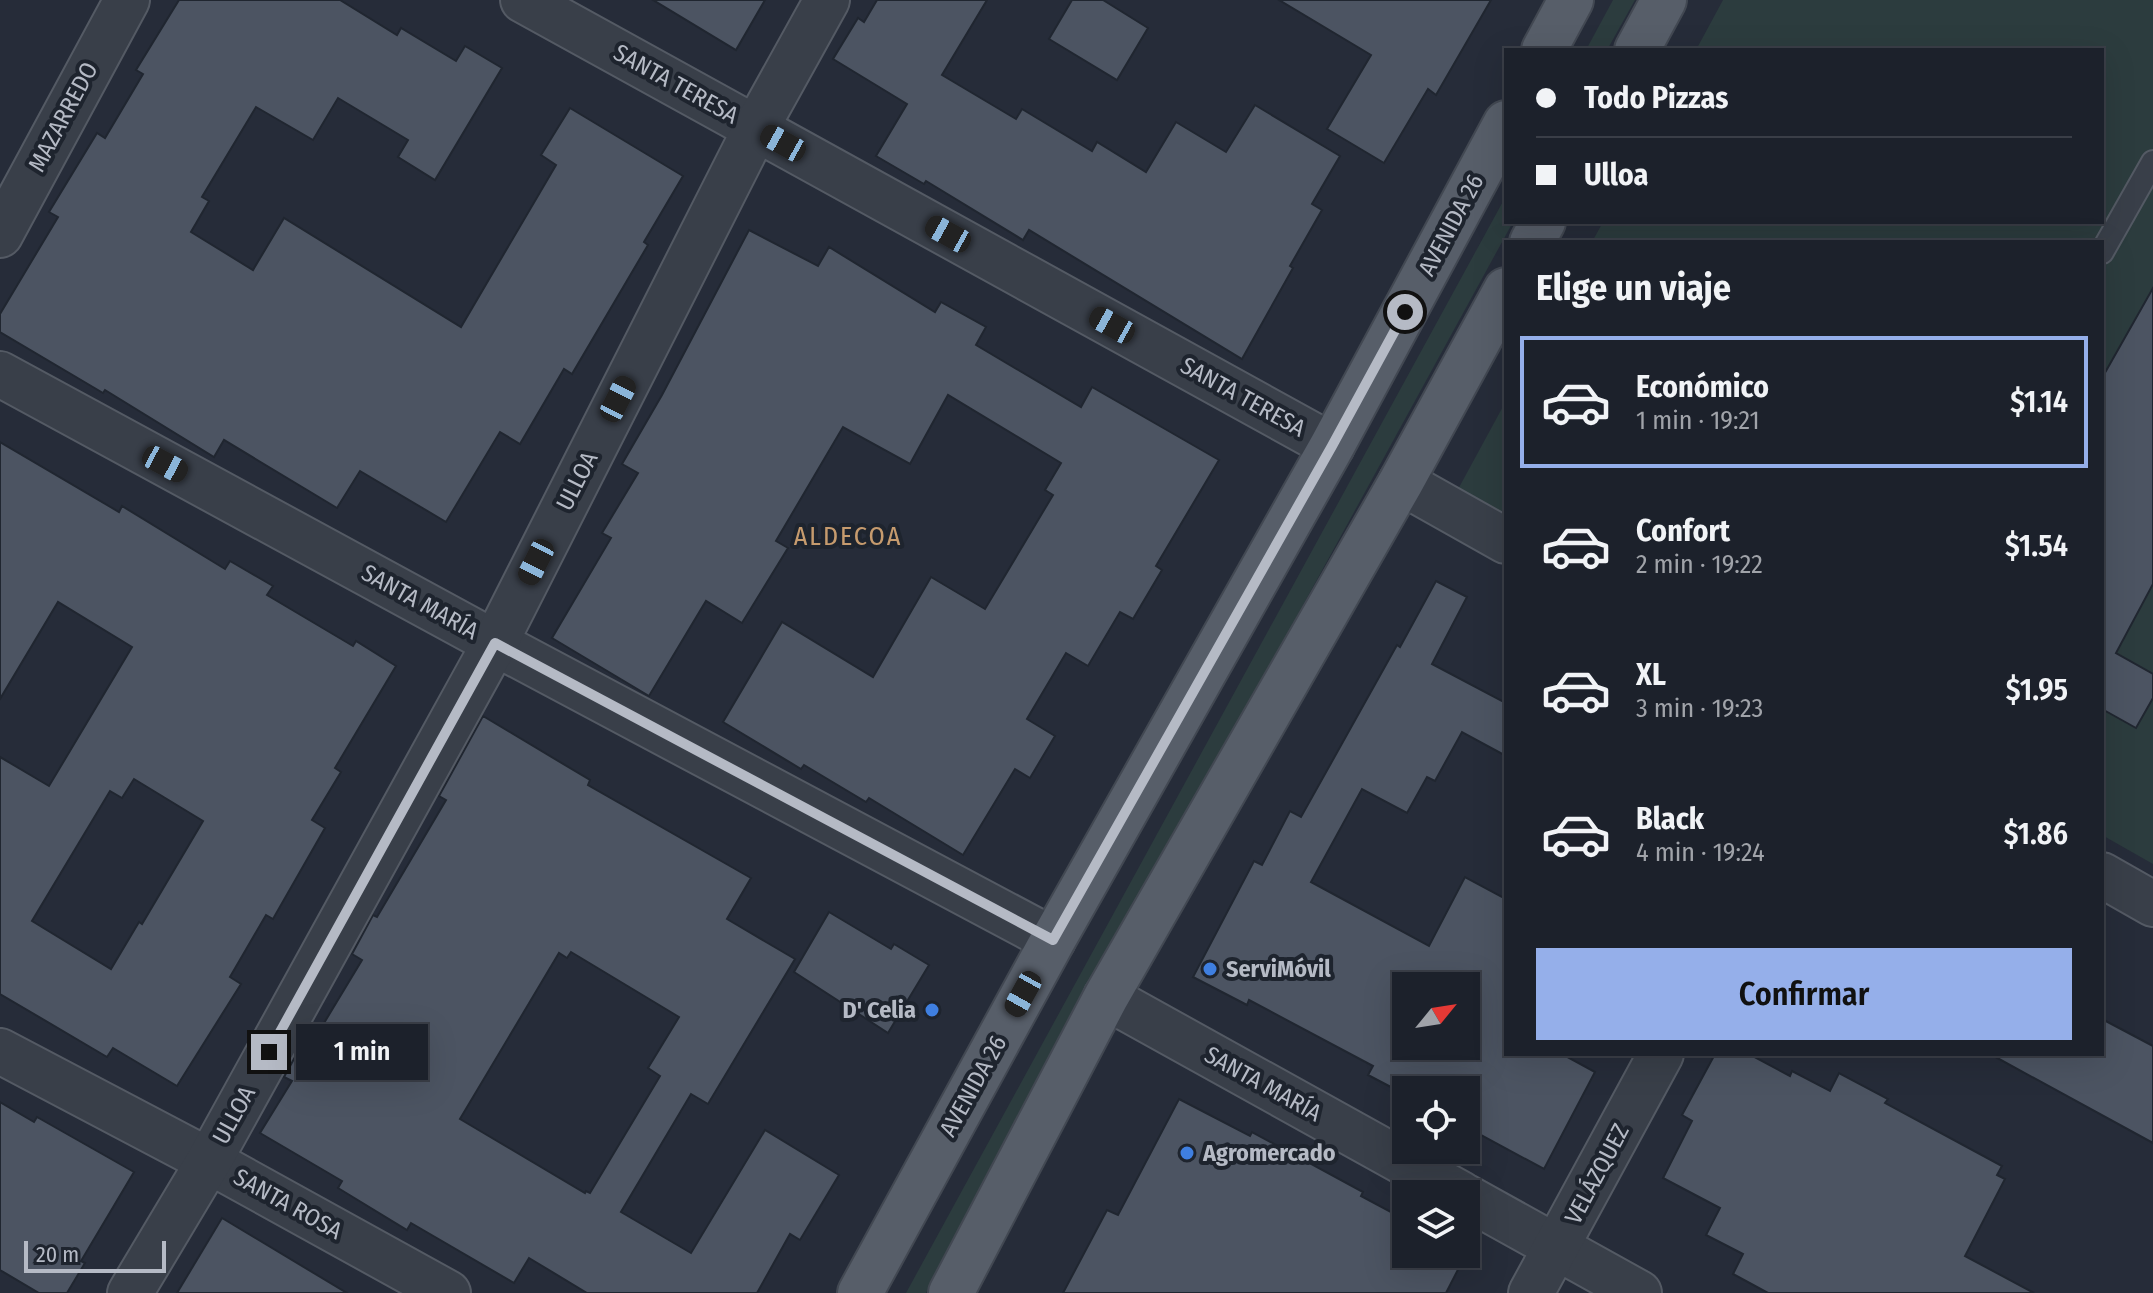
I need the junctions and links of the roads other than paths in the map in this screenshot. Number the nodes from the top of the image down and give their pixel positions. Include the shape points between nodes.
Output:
1 (127, 0) edge
2 (523, 0) edge
3 (827, 0) edge
4 (1571, 0) edge
5 (1664, 0) edge
6 (1545, 48) edge
7 (1638, 48) edge
8 (1504, 127) edge
9 (756, 128) junction
10 (2153, 162) edge
11 (0, 235) edge
12 (2104, 248) edge
13 (1504, 294) edge
14 (0, 374) edge
15 (1332, 446) junction
16 (1401, 482) junction
17 (1504, 540) edge
18 (495, 643) junction
19 (2104, 876) edge
20 (2153, 904) edge
21 (1053, 940) junction
22 (1106, 997) junction
23 (0, 1051) edge
24 (1660, 1056) edge
25 (209, 1161) junction
26 (1437, 1180) edge
27 (1480, 1204) edge
28 (1557, 1247) junction
29 (130, 1293) edge
30 (448, 1293) edge
31 (860, 1293) edge
32 (951, 1293) edge
33 (1531, 1293) edge
34 (1639, 1293) edge

1 - 11 street, MAZARREDO
2 - 9 street, SANTA TERESA
3 - 9 street, ULLOA
4 - 6 main road
5 - 7 main road
8 - 15 main road, AVENIDA 26
9 - 15 street, SANTA TERESA
9 - 18 street, ULLOA
10 - 12 lane
13 - 16 main road
14 - 18 street, SANTA MARÍA
15 - 21 main road, AVENIDA 26
16 - 17 street
16 - 22 main road
18 - 21 street, SANTA MARÍA
18 - 25 street, ULLOA
19 - 20 street
21 - 31 main road, AVENIDA 26
22 - 26 street, SANTA MARÍA
22 - 32 main road
23 - 25 street, SANTA ROSA
24 - 28 street, VELÁZQUEZ
25 - 29 street, ULLOA
25 - 30 street, SANTA ROSA
27 - 28 street, SANTA MARÍA
28 - 33 street, VELÁZQUEZ
28 - 34 street, SANTA MARÍA

